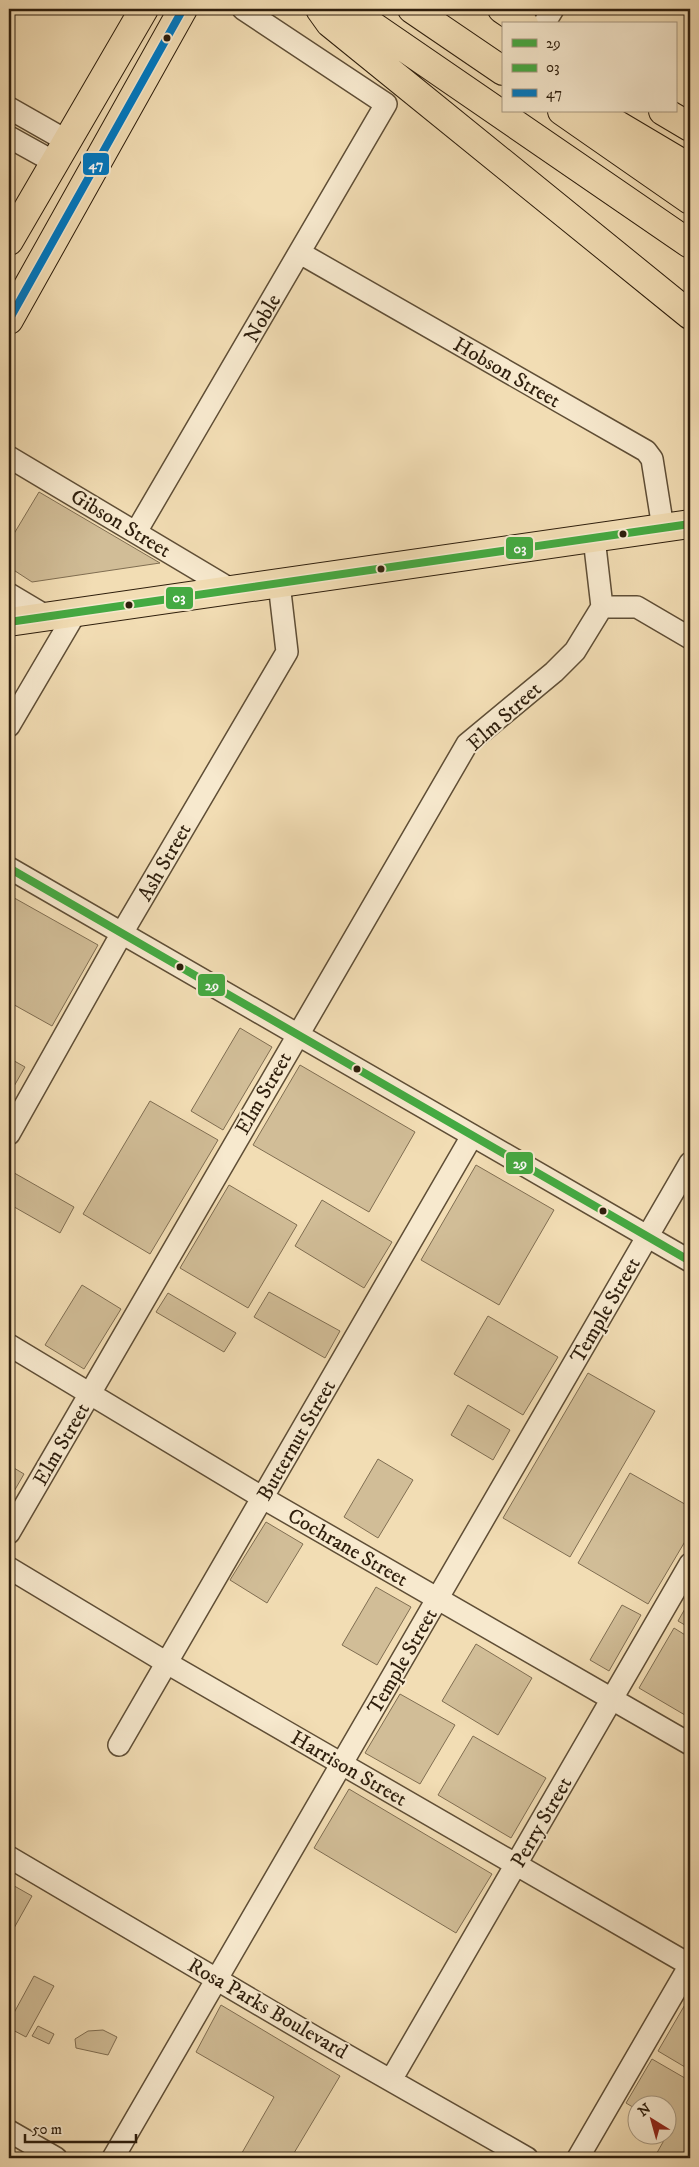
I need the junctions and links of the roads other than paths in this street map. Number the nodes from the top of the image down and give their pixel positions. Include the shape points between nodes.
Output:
1 (144, 9) edge
2 (183, 9) edge
3 (243, 9) edge
4 (320, 9) edge
5 (348, 9) edge
6 (412, 9) edge
7 (502, 9) edge
8 (553, 9) edge
9 (521, 22) edge
10 (545, 22) edge
11 (502, 70) edge
12 (9, 108) edge
13 (563, 112) edge
14 (596, 112) edge
15 (665, 112) edge
16 (690, 127) edge
17 (9, 136) edge
18 (61, 152) junction
19 (690, 168) edge
20 (690, 200) edge
21 (9, 241) edge
22 (690, 244) edge
23 (300, 253) junction
24 (19, 279) edge
25 (690, 315) edge
26 (9, 320) edge
27 (9, 457) edge
28 (690, 524) edge
29 (663, 528) junction
30 (136, 532) junction
31 (594, 538) junction
32 (279, 583) junction
33 (232, 590) junction
34 (9, 594) edge
35 (602, 607) junction
36 (76, 612) junction
37 (46, 616) junction
38 (9, 622) edge
39 (690, 638) edge
40 (9, 726) edge
41 (9, 868) edge
42 (122, 933) junction
43 (297, 1034) junction
44 (9, 1134) edge
45 (472, 1136) junction
46 (690, 1163) edge
47 (648, 1236) junction
48 (690, 1261) edge
49 (9, 1345) edge
50 (90, 1393) junction
51 (263, 1498) junction
52 (9, 1533) edge
53 (690, 1564) edge
54 (9, 1568) edge
55 (438, 1599) junction
56 (167, 1663) junction
57 (612, 1699) junction
58 (690, 1744) edge
59 (119, 1745) dead end
60 (343, 1763) junction
61 (9, 1857) edge
62 (516, 1865) junction
63 (690, 1965) edge
64 (218, 1979) junction
65 (391, 2080) junction
66 (9, 2132) edge
67 (519, 2156) edge
68 (56, 2158) edge
69 (113, 2158) edge
70 (578, 2158) edge

1 - 18 main road
2 - 24 main road
3 - 23 street, Noble via 386,104
4 - 25 main road via 330,23
5 - 22 main road
6 - 11 main road
7 - 9 main road
8 - 10 street
12 - 18 street
13 - 20 main road
14 - 19 main road
15 - 16 main road
17 - 18 street
18 - 21 main road
23 - 29 street, Hobson Street via 646,451 652,459
23 - 30 street, Noble
24 - 26 main road
27 - 30 street, Gibson Street
28 - 29 main road
29 - 31 main road
30 - 33 street, Gibson Street
31 - 32 main road
31 - 35 street
32 - 33 main road
32 - 42 street, Ash Street via 287,652
33 - 36 main road
34 - 37 street
35 - 39 street via 637,607
35 - 43 street, Elm Street via 575,651 467,744
36 - 37 main road
36 - 40 street
37 - 38 main road
41 - 42 street
42 - 43 street
42 - 44 street, Ash Street
43 - 45 street
43 - 50 street, Elm Street
45 - 47 street
45 - 51 street, Butternut Street
46 - 47 street, Temple Street
47 - 48 street
47 - 55 street, Temple Street
49 - 50 street, Cochrane Street
50 - 51 street, Cochrane Street
50 - 52 street, Elm Street
51 - 55 street, Cochrane Street
51 - 56 street, Butternut Street
53 - 57 street, Perry Street
54 - 56 street, Harrison Street
55 - 57 street, Cochrane Street
55 - 60 street, Temple Street
56 - 59 street, Butternut Street
56 - 60 street, Harrison Street
57 - 58 street, Cochrane Street
57 - 62 street, Perry Street
60 - 62 street, Harrison Street
60 - 64 street, Temple Street
61 - 64 street, Rosa Parks Boulevard
62 - 63 street, Harrison Street
62 - 65 street, Perry Street
63 - 70 street
64 - 65 street, Rosa Parks Boulevard
64 - 69 street, Temple Street
65 - 67 street, Rosa Parks Boulevard
66 - 68 street

